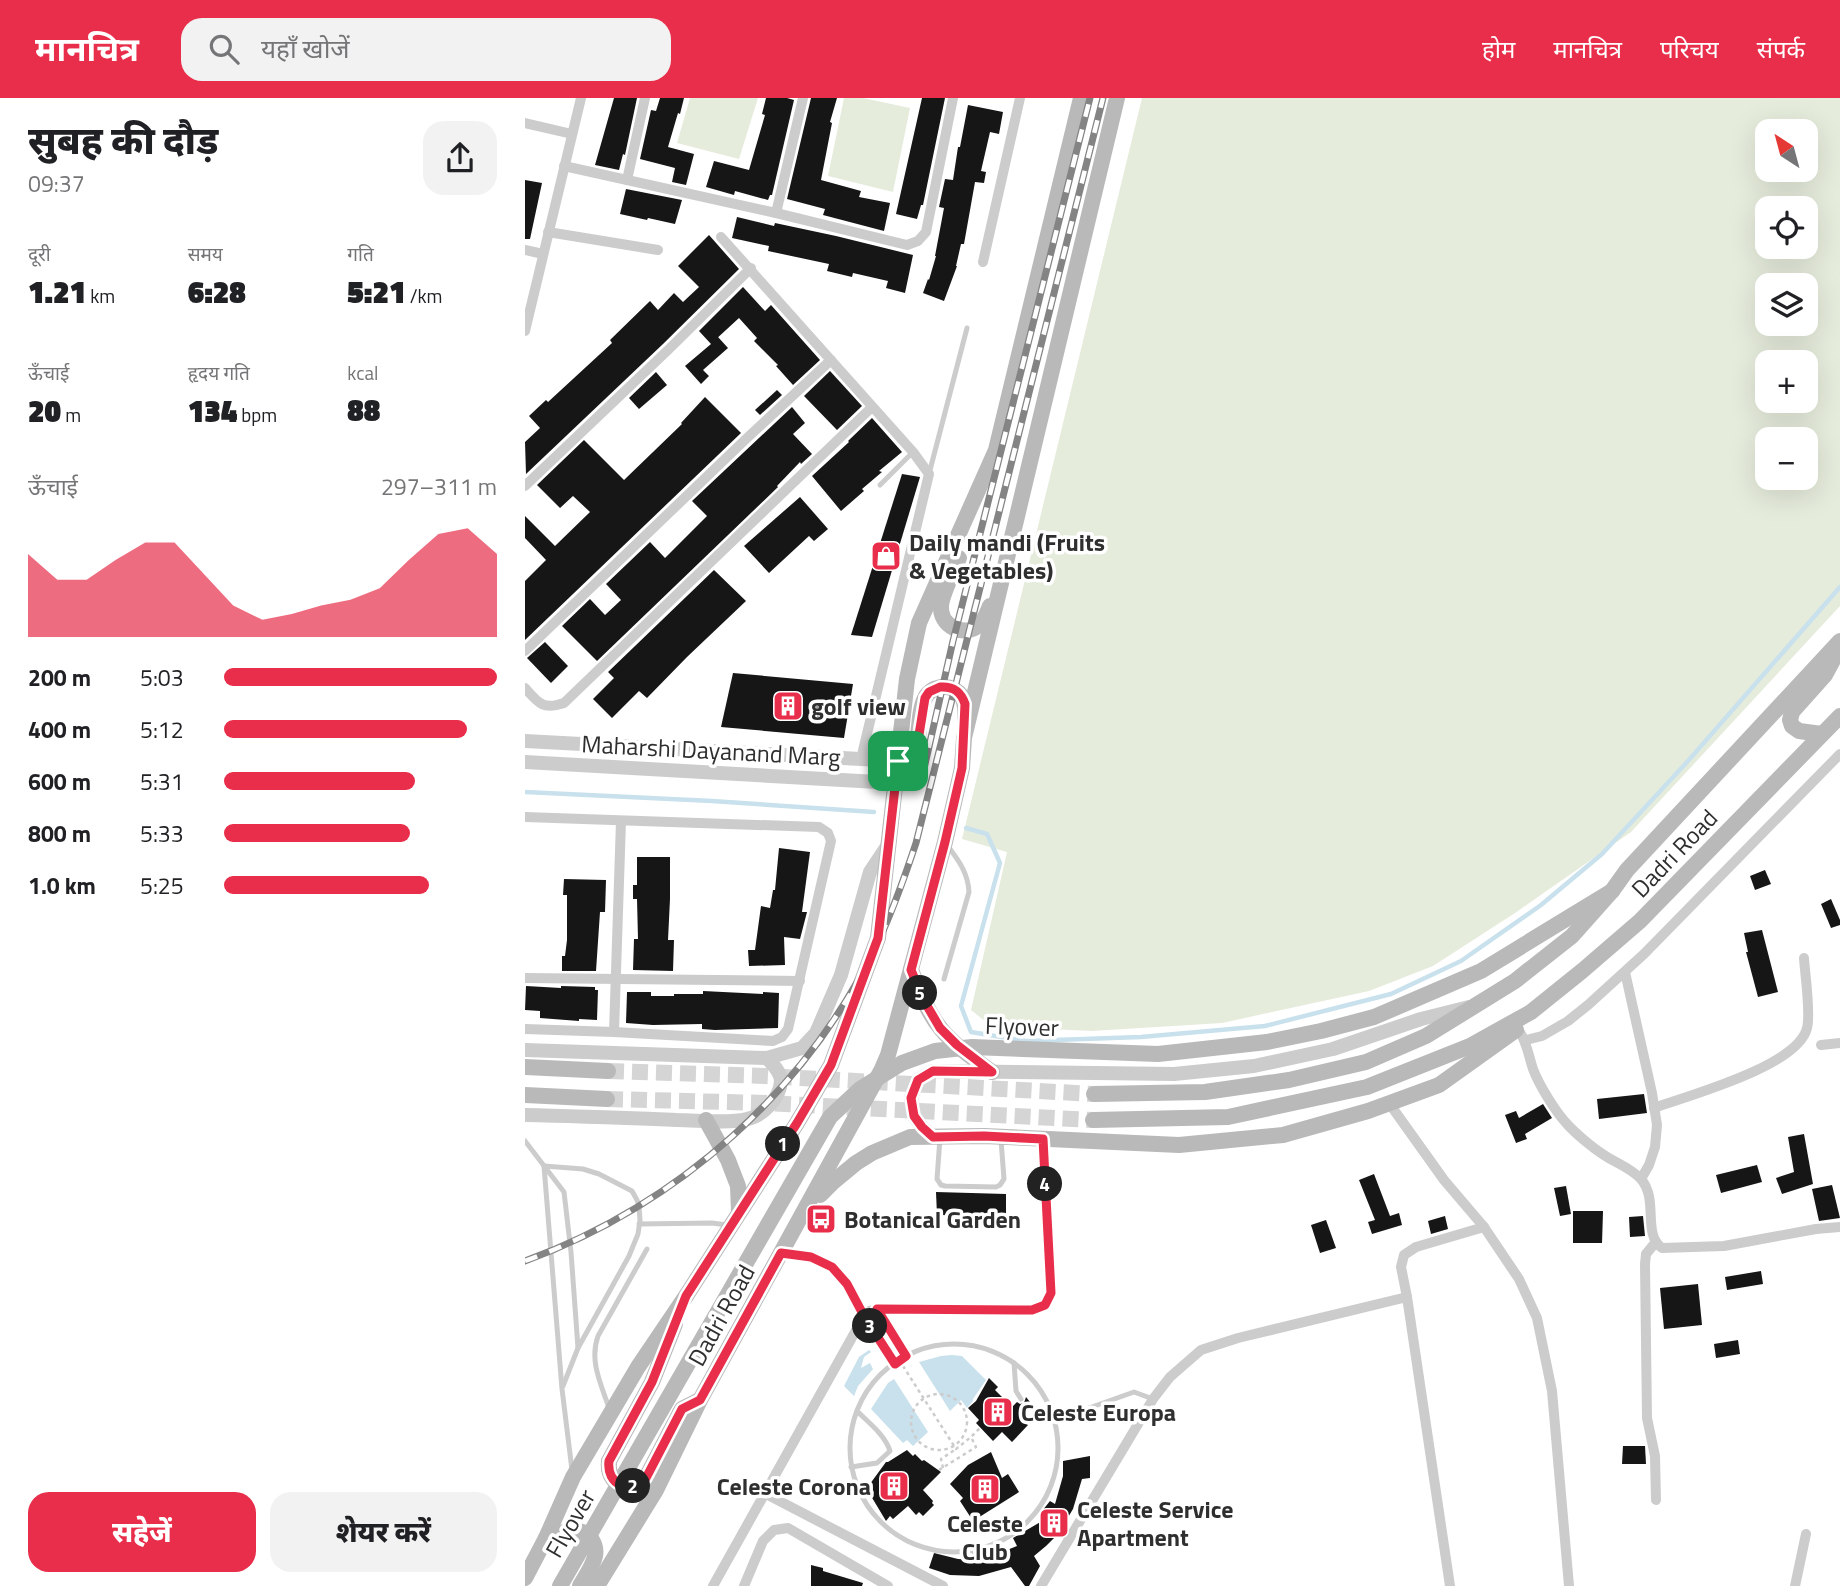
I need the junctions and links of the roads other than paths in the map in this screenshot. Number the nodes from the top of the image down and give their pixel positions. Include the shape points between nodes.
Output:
1 (581, 98) edge
2 (645, 98) edge
3 (803, 98) edge
4 (953, 98) edge
5 (1020, 98) edge
6 (1081, 98) edge
7 (1117, 98) edge
8 (525, 123) edge
9 (572, 134) junction
10 (564, 166) junction
11 (627, 180) junction
12 (776, 213) junction
13 (548, 232) junction
14 (721, 237) dead end
15 (525, 250) edge
16 (658, 250) dead end
17 (543, 254) junction
18 (983, 262) dead end
19 (751, 268) junction
20 (967, 328) dead end
21 (525, 331) edge
22 (831, 360) junction
23 (872, 407) junction
24 (996, 450) junction
25 (913, 452) junction
26 (929, 474) junction
27 (880, 485) dead end
28 (525, 486) edge
29 (1002, 580) junction
30 (1840, 643) edge
31 (525, 651) edge
32 (525, 688) edge
33 (1840, 716) edge
34 (1822, 734) junction
35 (964, 738) junction
36 (525, 741) edge
37 (1840, 754) edge
38 (861, 759) junction
39 (898, 761) junction
40 (525, 762) edge
41 (895, 783) junction
42 (525, 817) edge
43 (621, 821) junction
44 (945, 842) junction
45 (888, 845) junction
46 (1612, 891) junction
47 (1804, 958) dead end
48 (911, 970) junction
49 (1625, 972) junction
50 (525, 978) edge
51 (616, 979) junction
52 (944, 979) dead end
53 (800, 981) junction
54 (1477, 1004) junction
55 (1531, 1012) junction
56 (525, 1029) edge
57 (614, 1032) junction
58 (1522, 1034) junction
59 (1840, 1043) edge
60 (1821, 1045) dead end
61 (525, 1050) edge
62 (767, 1058) junction
63 (525, 1067) edge
64 (608, 1071) tunnel mouth
65 (992, 1072) junction
66 (1094, 1094) tunnel mouth
67 (525, 1095) edge
68 (607, 1099) tunnel mouth
69 (1389, 1103) junction
70 (1654, 1108) junction
71 (525, 1115) edge
72 (706, 1120) junction
73 (1093, 1120) tunnel mouth
74 (937, 1137) junction
75 (1000, 1137) junction
76 (1043, 1139) junction
77 (525, 1141) edge
78 (544, 1166) junction
79 (1641, 1179) junction
80 (803, 1213) junction
81 (734, 1219) junction
82 (639, 1224) junction
83 (1484, 1227) junction
84 (1840, 1227) edge
85 (1655, 1243) junction
86 (647, 1249) dead end
87 (781, 1253) junction
88 (686, 1296) junction
89 (1407, 1297) junction
90 (877, 1309) junction
91 (864, 1316) junction
92 (578, 1348) junction
93 (900, 1360) junction
94 (1014, 1363) junction
95 (562, 1389) junction
96 (1021, 1399) dead end
97 (1153, 1399) junction
98 (700, 1400) junction
99 (1029, 1407) dead end
100 (857, 1410) junction
101 (1051, 1410) junction
102 (610, 1413) junction
103 (1075, 1413) dead end
104 (851, 1467) junction
105 (573, 1477) junction
106 (764, 1493) junction
107 (1656, 1500) dead end
108 (1806, 1534) dead end
109 (546, 1538) junction
110 (525, 1578) edge
111 (559, 1586) edge
112 (580, 1586) edge
113 (597, 1586) edge
114 (713, 1586) edge
115 (744, 1586) edge
116 (888, 1586) edge
117 (943, 1586) edge
118 (1041, 1586) edge
119 (1450, 1586) edge
120 (1569, 1586) edge
121 (1795, 1586) edge

1 - 9 street
2 - 11 street
3 - 12 street
4 - 12 street via 926,232 918,241 907,245
5 - 18 street
6 - 24 main road
7 - 29 main road
8 - 9 street
9 - 10 street
10 - 11 street
10 - 13 street
11 - 12 street
13 - 16 street
13 - 17 street
14 - 19 street
15 - 17 street
17 - 21 street
19 - 22 street
19 - 28 street
20 - 26 lane
22 - 23 street
22 - 31 street
23 - 25 street
23 - 32 street via 564,703 550,708
24 - 29 main road via 943,598 944,620 964,631 978,626
24 - 39 main road via 919,623
25 - 26 street
25 - 27 lane
26 - 38 street
29 - 35 main road
30 - 34 main road via 1825,675 1790,720 1799,731
30 - 46 main road, Dadri Road
33 - 34 main road, Dadri Road
34 - 55 main road, Dadri Road via 1640,921
35 - 39 main road via 963,698 954,689 934,689 923,704 917,747
35 - 44 main road
36 - 38 street, Maharshi Dayanand Marg
37 - 49 street
38 - 39 street, Maharshi Dayanand Marg
39 - 41 main road
40 - 41 street, Maharshi Dayanand Marg
41 - 45 main road
42 - 43 street
43 - 51 street
43 - 53 street via 819,827 828,832 831,841
44 - 48 main road
44 - 52 lane via 968,877 969,892
45 - 62 street via 870,872 841,975 816,1033 802,1048
45 - 81 main road via 878,938 831,1065
46 - 54 main road, Dadri Road via 1572,936
46 - 111 main road, Flyover via 1481,971 1374,1017 1321,1031 1158,1055 972,1047 935,1051 902,1063 860,1089 830,1117
47 - 70 street via 1808,1025 1796,1046 1753,1071
48 - 65 main road via 940,1028
48 - 80 main road via 882,1069
49 - 58 street via 1569,1021 1542,1036
49 - 70 street
50 - 51 street
51 - 53 street
51 - 57 street
53 - 57 street via 788,1029 773,1041
54 - 65 street via 1332,1049 1254,1066 1174,1074
54 - 66 main road, Dadri Road via 1426,1035 1366,1062 1315,1074 1205,1092
55 - 58 main road
55 - 73 main road via 1470,1045 1367,1087 1228,1117
56 - 57 street
58 - 69 main road via 1439,1084
58 - 79 street via 1534,1071 1567,1125
59 - 60 street
61 - 62 street
62 - 72 street via 781,1079 765,1110 745,1120
63 - 64 main road
65 - 74 street via 933,1071 918,1080 911,1098 914,1116
67 - 68 main road
69 - 76 main road via 1275,1136 1179,1145
69 - 83 street
70 - 79 street via 1655,1147
71 - 72 street
72 - 81 main road via 739,1186
74 - 75 main road
74 - 75 lane via 941,1185 996,1187 1004,1180
74 - 80 main road via 911,1137 872,1153 832,1182
75 - 76 main road
76 - 90 street via 1051,1293 1045,1305 1032,1310
77 - 78 lane
78 - 82 lane via 583,1169 625,1186 637,1199
78 - 92 lane via 564,1192
78 - 95 lane
79 - 85 street via 1649,1194
80 - 87 main road, Dadri Road
81 - 82 lane
81 - 88 main road
82 - 92 lane via 629,1255
83 - 89 street via 1416,1247 1404,1255 1401,1267
83 - 120 street via 1519,1279 1537,1318 1552,1391
84 - 85 street via 1724,1246 1662,1248
85 - 107 street via 1645,1264 1647,1419 1655,1456
86 - 102 lane via 593,1349
87 - 91 street via 811,1257 832,1267
87 - 98 main road, Dadri Road
88 - 98 main road via 652,1382 609,1461 613,1479 623,1486 642,1482 682,1409
88 - 102 main road
89 - 97 street via 1201,1350
89 - 119 street
90 - 91 street
90 - 93 lane
91 - 93 lane
91 - 106 street
92 - 95 lane
93 - 94 lane via 921,1349 955,1343 987,1350
93 - 100 lane via 886,1369
94 - 96 lane
94 - 101 lane via 1034,1377
95 - 105 lane
97 - 103 lane via 1134,1392
97 - 118 street
98 - 113 main road, Dadri Road via 656,1490
99 - 101 lane
100 - 104 lane via 848,1450
100 - 104 lane via 890,1451 877,1463
101 - 104 lane via 1059,1460 1055,1482 1041,1509 1022,1528 955,1555 916,1548 873,1516
102 - 105 main road
105 - 109 main road
106 - 114 street
106 - 117 street
108 - 121 street
109 - 110 main road
109 - 112 main road via 572,1530 592,1541 595,1559
115 - 116 street via 763,1541 773,1530 788,1528

